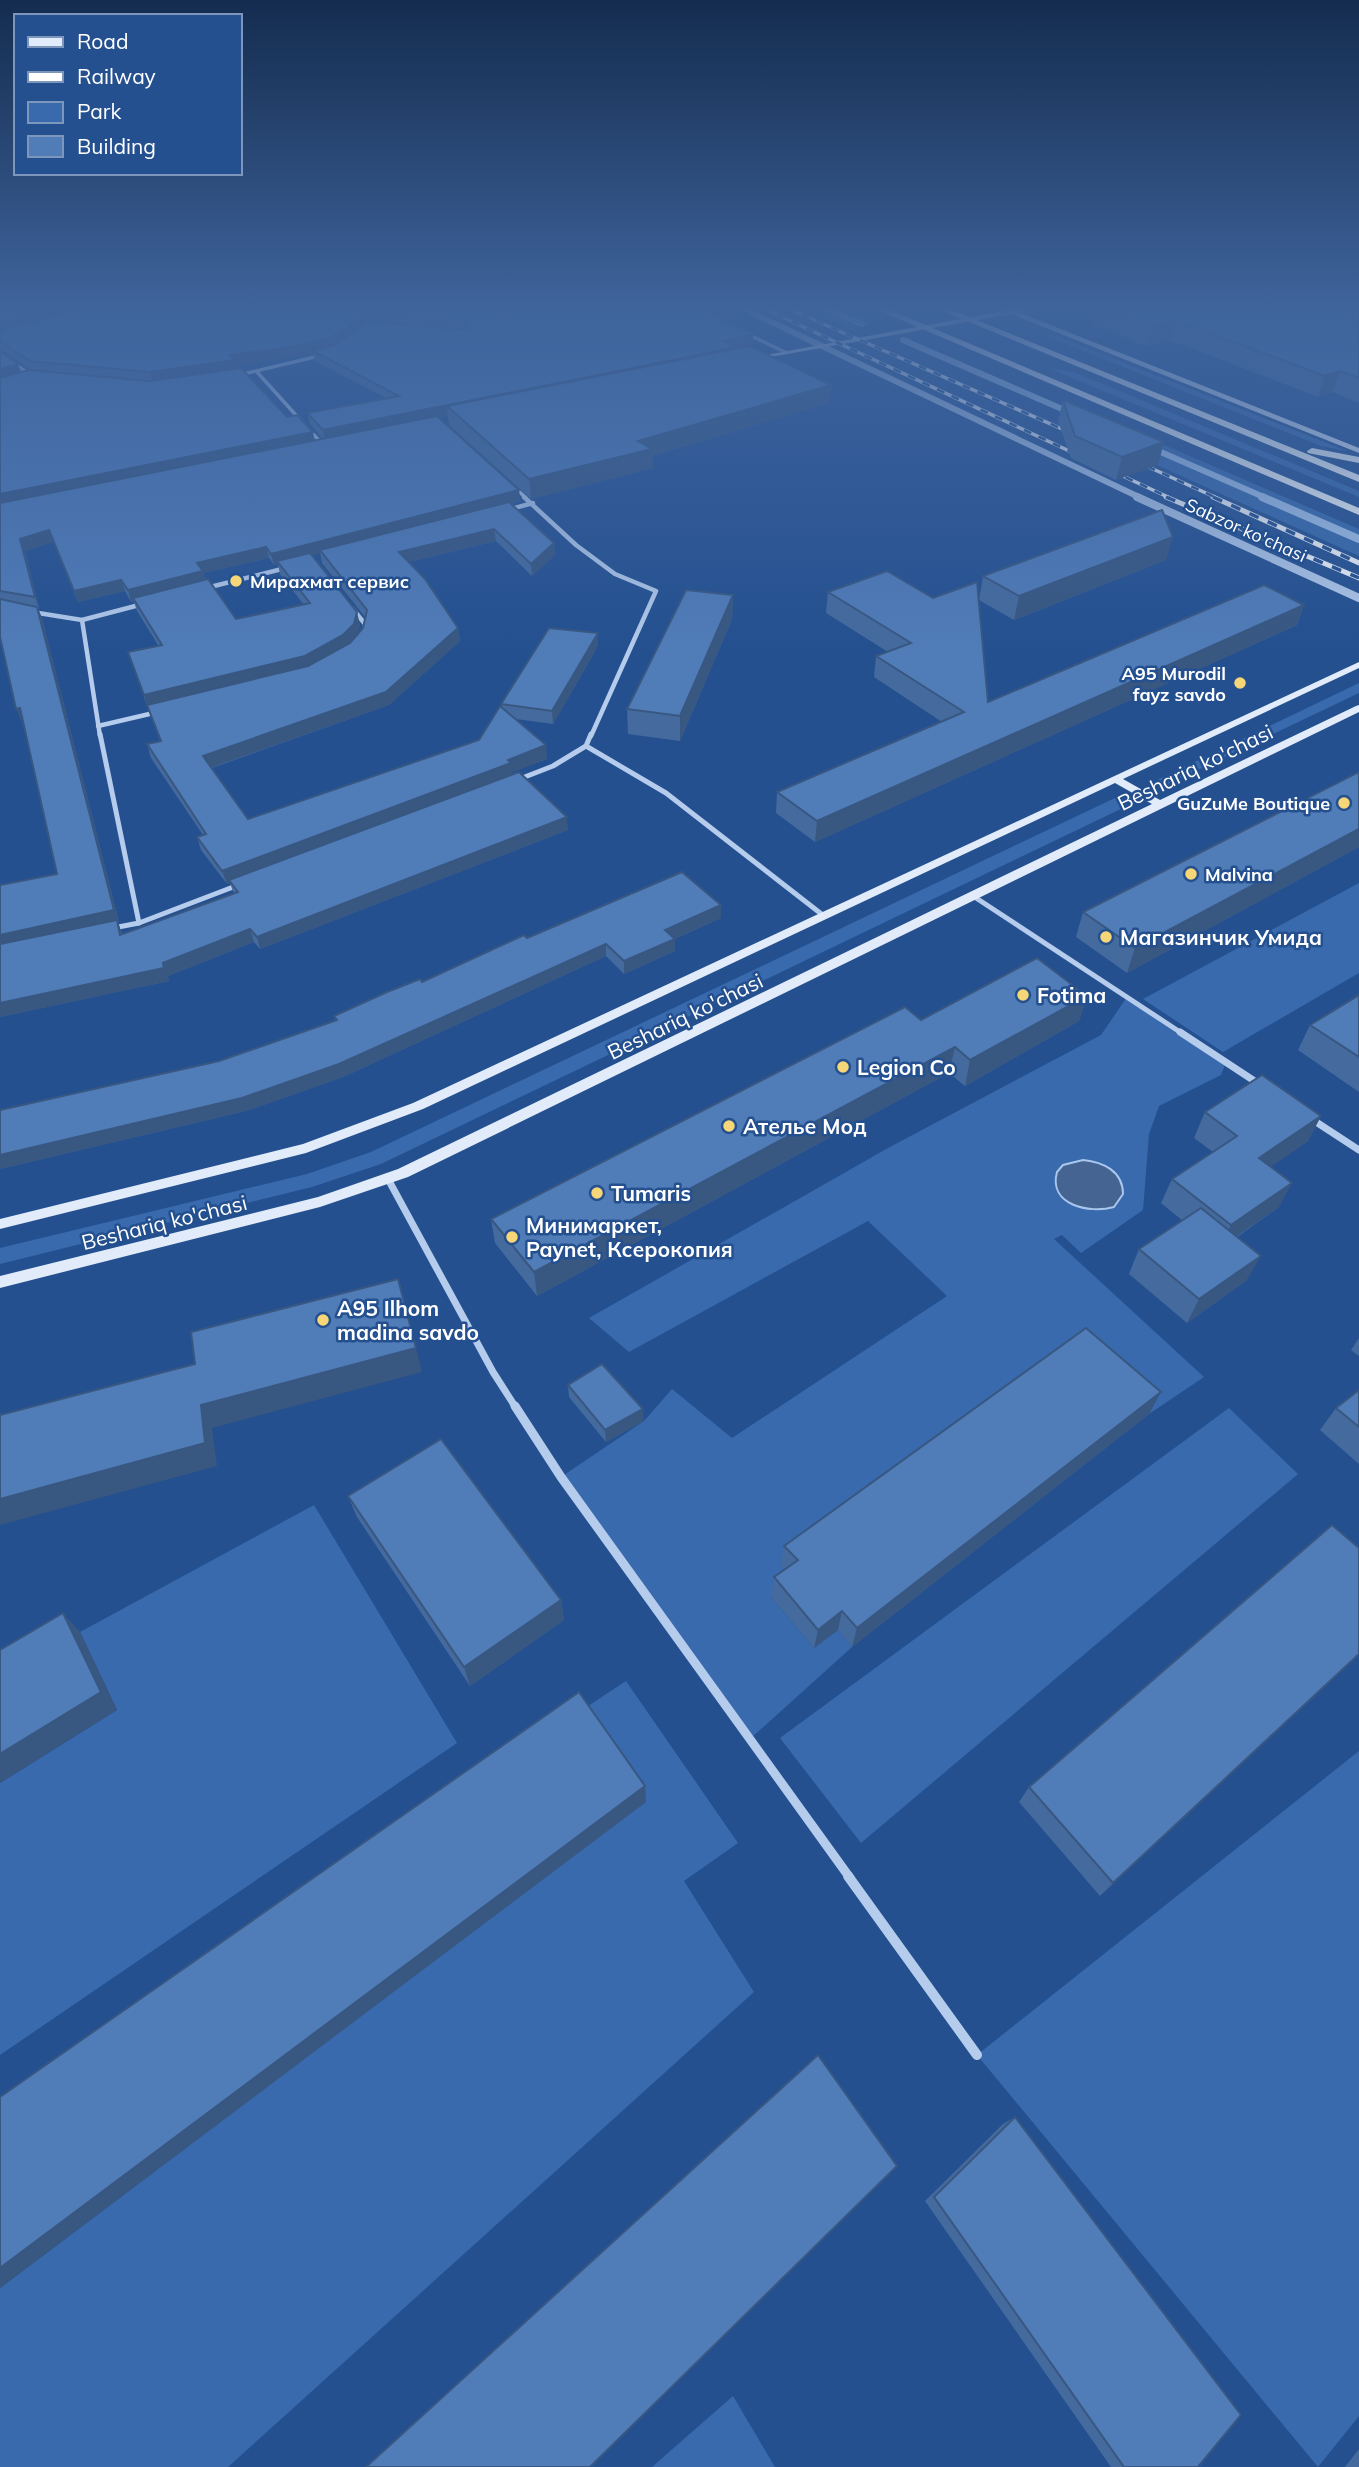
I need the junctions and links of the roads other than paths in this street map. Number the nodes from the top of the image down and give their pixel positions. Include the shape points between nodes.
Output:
1 (303, 423) edge
2 (976, 423) edge
3 (1149, 423) edge
4 (1221, 423) edge
5 (1289, 423) edge
6 (336, 442) edge
7 (323, 445) junction
8 (1274, 445) junction
9 (310, 447) edge
10 (1359, 451) edge
11 (1359, 460) edge
12 (501, 476) edge
13 (1359, 479) edge
14 (533, 503) junction
15 (1359, 512) edge
16 (494, 513) edge
17 (289, 567) edge
18 (198, 590) edge
19 (1359, 598) edge
20 (146, 603) edge
21 (348, 603) edge
22 (27, 611) edge
23 (82, 620) junction
24 (361, 639) edge
25 (1359, 665) edge
26 (1359, 708) edge
27 (165, 710) edge
28 (97, 726) junction
29 (586, 746) junction
30 (1115, 779) junction
31 (514, 781) edge
32 (1161, 804) junction
33 (255, 879) edge
34 (973, 896) junction
35 (824, 916) junction
36 (139, 923) junction
37 (101, 931) edge
38 (1272, 1093) edge
39 (1306, 1115) edge
40 (1359, 1150) edge
41 (388, 1179) junction
42 (0, 1224) edge
43 (0, 1282) edge
44 (977, 2054) dead end

1 - 7 street
2 - 19 street, Sabzor ko'chasi
3 - 15 highway
4 - 8 highway
5 - 10 main road
6 - 7 main road
7 - 9 main road
8 - 11 highway
8 - 13 highway
12 - 14 street
14 - 16 street
14 - 29 street via 576,545 656,591
17 - 18 street
20 - 23 street
21 - 24 street via 365,624
22 - 23 street
23 - 28 street
25 - 30 main road, Beshariq ko'chasi
26 - 32 main road, Beshariq ko'chasi
27 - 28 street
28 - 36 street
29 - 31 street via 553,766
29 - 35 street via 666,793
30 - 32 main road
30 - 35 main road, Beshariq ko'chasi
32 - 34 main road, Beshariq ko'chasi
33 - 36 street
34 - 38 street
34 - 41 main road, Beshariq ko'chasi
35 - 42 main road, Beshariq ko'chasi via 364,1128 247,1164
36 - 37 street
39 - 40 street
41 - 43 main road, Beshariq ko'chasi via 320,1202
41 - 44 street via 493,1372 561,1477

